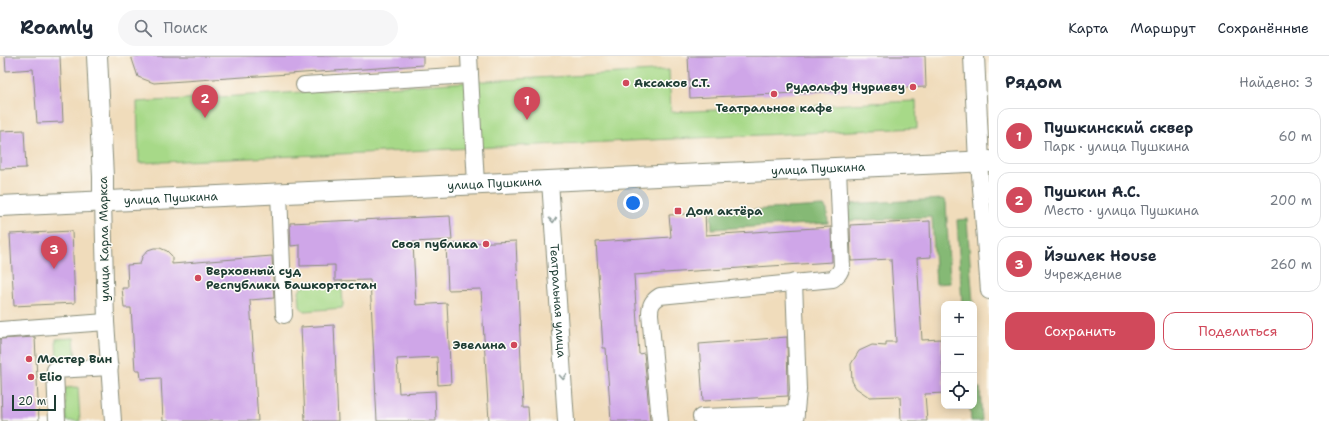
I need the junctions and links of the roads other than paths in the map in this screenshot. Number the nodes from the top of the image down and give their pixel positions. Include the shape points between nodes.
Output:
1 (97, 56) edge
2 (470, 56) edge
3 (974, 56) edge
4 (470, 75) junction
5 (304, 85) dead end
6 (984, 162) edge
7 (838, 168) junction
8 (550, 181) junction
9 (476, 184) junction
10 (279, 193) junction
11 (103, 200) junction
12 (0, 206) edge
13 (794, 282) junction
14 (989, 290) edge
15 (284, 315) dead end
16 (106, 322) junction
17 (0, 330) edge
18 (110, 367) junction
19 (701, 417) dead end
20 (795, 418) edge
21 (57, 421) edge
22 (113, 421) edge
23 (566, 421) edge
24 (660, 421) edge

1 - 11 main road, улица Карла Маркса
2 - 4 street
3 - 6 main road
4 - 5 street
4 - 9 street
6 - 7 main road, улица Пушкина
6 - 14 street
7 - 8 main road, улица Пушкина
7 - 13 street via 842,267 833,279
8 - 9 main road, улица Пушкина
8 -> 23 street, Театральная улица
9 - 10 main road, улица Пушкина
10 - 11 main road, улица Пушкина
10 - 15 street
11 - 12 main road, улица Пушкина
11 - 16 street, улица Карла Маркса
13 - 20 street via 798,390
13 - 24 street via 660,296 655,299 650,305 650,314
16 - 17 street
16 - 18 street, улица Карла Маркса
18 - 21 street via 55,370
18 - 22 street, улица Карла Маркса
19 - 20 street

